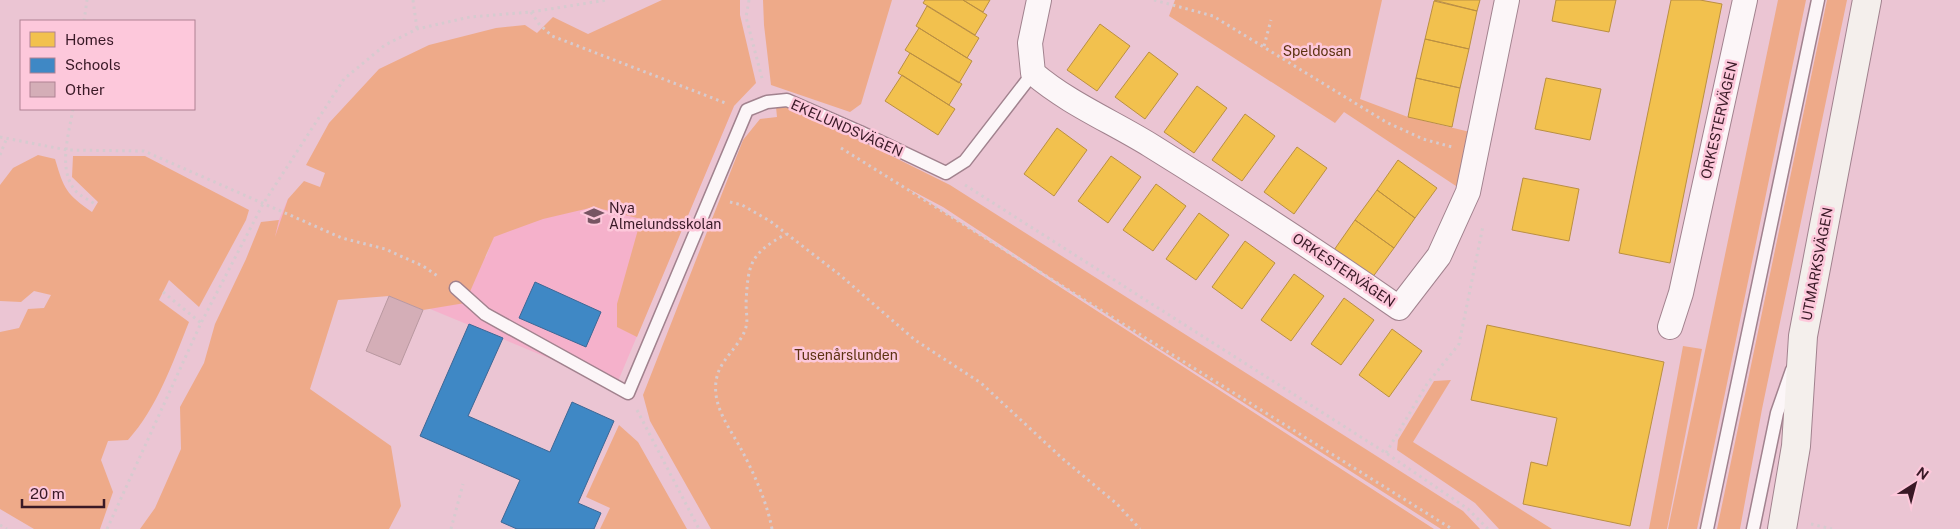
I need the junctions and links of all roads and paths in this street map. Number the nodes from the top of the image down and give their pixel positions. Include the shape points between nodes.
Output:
1 (87, 0) edge
2 (413, 0) edge
3 (607, 0) edge
4 (748, 0) edge
5 (1039, 0) edge
6 (1154, 0) edge
7 (1507, 0) edge
8 (1745, 0) edge
9 (1818, 0) edge
10 (1867, 0) edge
11 (531, 12) junction
12 (84, 20) edge
13 (1271, 20) dead end
14 (417, 29) junction
15 (1264, 46) junction
16 (1033, 73) junction
17 (767, 102) junction
18 (73, 110) edge
19 (747, 110) junction
20 (0, 137) edge
21 (6, 140) junction
22 (832, 142) dead end
23 (67, 150) junction
24 (0, 154) edge
25 (1477, 154) junction
26 (946, 173) junction
27 (710, 195) junction
28 (263, 204) junction
29 (96, 205) dead end
30 (786, 234) junction
31 (456, 288) joint
32 (163, 292) dead end
33 (201, 324) junction
34 (1670, 327) dead end
35 (1803, 336) junction
36 (628, 393) junction
37 (463, 484) dead end
38 (0, 525) edge
39 (7, 529) edge
40 (106, 529) edge
41 (451, 529) edge
42 (699, 529) edge
43 (772, 529) edge
44 (1140, 529) edge
45 (1452, 529) edge
46 (1488, 529) edge
47 (1707, 529) edge
48 (1753, 529) edge
49 (1782, 529) edge

1 - 12 path
2 - 14 path
3 - 11 path
4 - 17 path via 746,17
5 - 16 street via 1030,43
6 - 15 path via 1213,16
7 - 25 street, ORKESTERVÄGEN
8 - 34 street, ORKESTERVÄGEN via 1681,293
9 - 47 lane
10 - 35 main road, UTMARKSVÄGEN
11 - 14 path via 470,17
11 - 19 path via 552,36
13 - 15 path
14 - 28 path via 385,45 344,79
15 - 25 path via 1386,122 1423,139
16 - 25 street, ORKESTERVÄGEN via 1051,88 1265,217 1399,308 1439,256 1468,192
16 - 26 lane via 965,161
17 - 19 lane, EKELUNDSVÄGEN
17 - 26 lane, EKELUNDSVÄGEN via 787,100 815,111
18 - 23 path
19 - 27 lane
20 - 21 path
21 - 23 path
21 - 24 path
22 - 45 path
23 - 28 path via 144,151
23 - 29 path via 68,178 75,190
26 - 46 path via 1386,453 1468,509
27 - 30 path via 742,205
27 - 36 lane
28 - 31 path via 342,238 385,249 423,266
28 - 33 path
30 - 43 path via 764,246 753,258 748,276 746,327 718,372 716,399 728,430 756,482
30 - 44 path via 916,340 981,382
31 - 36 lane via 486,314
32 - 33 path
33 - 40 path
35 - 48 lane via 1777,413
35 - 49 main road, UTMARKSVÄGEN via 1796,446
36 - 42 path
37 - 41 path
38 - 39 path

